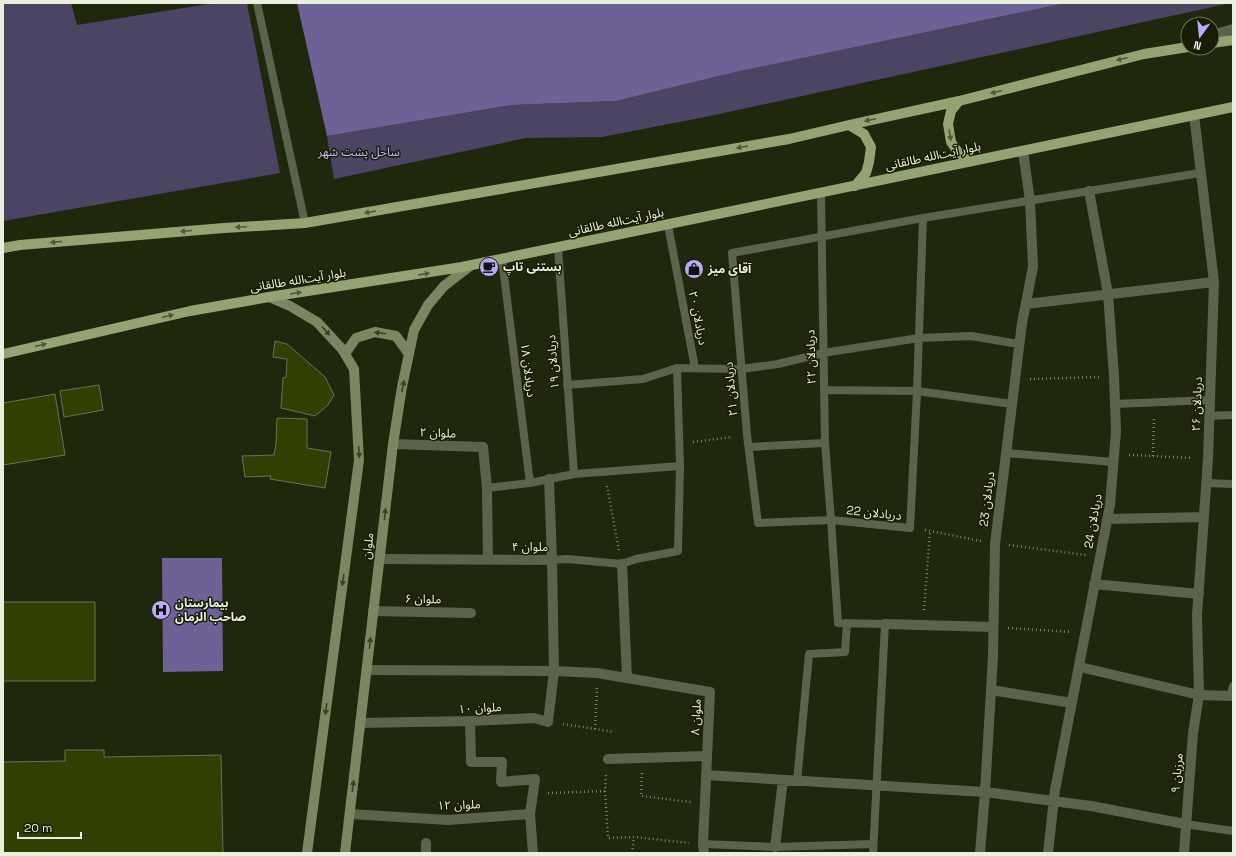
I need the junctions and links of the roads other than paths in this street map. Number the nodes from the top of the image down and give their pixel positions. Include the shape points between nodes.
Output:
1 (257, 3) edge
2 (1233, 29) edge
3 (1220, 33) edge
4 (1233, 40) edge
5 (1220, 42) edge
6 (1180, 44) edge
7 (1180, 48) edge
8 (1144, 54) junction
9 (959, 101) junction
10 (1233, 107) edge
11 (1194, 115) junction
12 (849, 125) junction
13 (1023, 151) junction
14 (972, 161) junction
15 (1200, 173) junction
16 (855, 186) junction
17 (1089, 191) junction
18 (821, 193) junction
19 (1030, 201) junction
20 (923, 218) junction
21 (305, 223) junction
22 (668, 225) junction
23 (821, 236) junction
24 (3, 248) edge
25 (558, 248) junction
26 (502, 259) junction
27 (470, 266) junction
28 (1214, 282) junction
29 (1108, 294) junction
30 (269, 297) junction
31 (1026, 304) junction
32 (919, 338) junction
33 (1020, 344) junction
34 (823, 353) junction
35 (3, 354) edge
36 (345, 354) junction
37 (409, 354) junction
38 (677, 368) junction
39 (695, 368) junction
40 (742, 369) junction
41 (567, 384) junction
42 (824, 390) junction
43 (917, 391) junction
44 (1210, 400) junction
45 (1012, 404) junction
46 (1115, 404) junction
47 (1233, 415) edge
48 (1209, 416) junction
49 (825, 443) junction
50 (393, 444) junction
51 (749, 447) junction
52 (1006, 454) junction
53 (1114, 458) junction
54 (680, 466) junction
55 (574, 474) junction
56 (549, 479) junction
57 (530, 483) junction
58 (1206, 484) junction
59 (1233, 484) edge
60 (487, 488) junction
61 (1204, 517) junction
62 (1108, 519) junction
63 (831, 520) junction
64 (380, 559) junction
65 (488, 560) junction
66 (552, 560) junction
67 (622, 564) junction
68 (1094, 584) junction
69 (1199, 594) junction
70 (373, 610) junction
71 (471, 613) dead end
72 (847, 623) junction
73 (885, 624) junction
74 (993, 627) junction
75 (1080, 666) junction
76 (367, 670) junction
77 (554, 671) junction
78 (627, 678) junction
79 (991, 690) junction
80 (1232, 692) edge
81 (1199, 695) junction
82 (1072, 703) junction
83 (470, 722) junction
84 (360, 723) junction
85 (707, 756) junction
86 (608, 759) road end
87 (706, 775) junction
88 (783, 780) junction
89 (797, 781) junction
90 (876, 785) junction
91 (985, 792) junction
92 (1054, 801) junction
93 (350, 814) junction
94 (530, 814) junction
95 (1185, 824) junction
96 (1233, 831) edge
97 (873, 844) junction
98 (775, 847) junction
99 (703, 849) edge
100 (307, 853) edge
101 (345, 853) edge
102 (533, 853) edge
103 (873, 853) edge
104 (980, 853) edge
105 (1048, 853) edge
106 (1184, 853) edge

1 - 21 lane
2 - 3 street
4 - 5 main road
6 - 8 street
7 - 8 main road
8 -> 9 main road
9 -> 12 main road
9 -> 14 main road via 951,111 948,124 951,142 958,152
10 - 11 main road, بلوار آیت‌الله طالقانی
11 - 13 main road, بلوار آیت‌الله طالقانی
11 - 15 street, دریادلان ۲۶
12 - 16 main road via 864,134 871,147 866,173
12 -> 21 main road via 789,139
13 - 14 main road, بلوار آیت‌الله طالقانی
13 - 19 street, دریادلان 23
14 - 16 main road, بلوار آیت‌الله طالقانی
15 - 17 lane
15 - 28 street, دریادلان ۲۶
16 - 18 main road, بلوار آیت‌الله طالقانی
17 - 19 lane
17 - 29 street, دریادلان 24
18 - 22 main road, بلوار آیت‌الله طالقانی
18 - 23 lane, دریادلان ۲۲
19 - 20 lane
19 - 31 street, دریادلان 23 via 1033,267
20 - 23 lane
20 - 32 lane, دریادلان 22
21 -> 24 main road
22 - 25 main road, بلوار آیت‌الله طالقانی
22 - 39 lane, دریادلان ۲۰
23 - 34 lane, دریادلان ۲۲
23 - 40 lane, دریادلان ۲۱ via 732,253
25 - 26 main road, بلوار آیت‌الله طالقانی
25 - 41 lane, دریادلان ۱۹
26 - 27 main road, بلوار آیت‌الله طالقانی
26 - 57 lane, دریادلان ۱۸
30 -> 27 main road, بلوار آیت‌الله طالقانی
27 - 37 main road, ملوان via 444,286 428,306 414,330
28 - 29 street
28 - 44 street, دریادلان ۲۶
29 - 31 street
29 - 46 street, دریادلان 24
35 -> 30 main road, بلوار آیت‌الله طالقانی via 190,311
30 -> 36 main road, ملوان via 317,322
31 - 33 street, دریادلان 23
32 - 33 lane via 970,336
32 - 34 lane
32 - 43 lane, دریادلان 22
33 - 45 street, دریادلان 23
34 - 40 lane via 778,364
34 - 42 lane, دریادلان ۲۲
37 -> 36 main road via 396,336 375,332 356,338
36 -> 100 main road, ملوان via 354,369 359,460
50 -> 37 main road, ملوان
38 - 39 lane
38 - 41 lane via 643,379
38 - 54 lane
39 - 40 lane
40 - 51 lane, دریادلان ۲۱
41 - 55 lane, دریادلان ۱۹
42 - 43 lane
42 - 49 lane, دریادلان ۲۲
43 - 45 lane
43 - 63 lane, دریادلان 22 via 910,528
44 - 46 lane
44 - 48 street, دریادلان ۲۶
45 - 52 street, دریادلان 23
46 - 53 street, دریادلان 24
47 - 48 lane
48 - 58 street, دریادلان ۲۶
49 - 51 lane
49 - 63 lane, دریادلان ۲۲
50 - 60 street, ملوان ۲ via 482,447
64 -> 50 main road, ملوان
51 - 63 lane, دریادلان ۲۱ via 758,523
52 - 53 lane
52 - 74 street, دریادلان 23 via 995,544
53 - 62 street, دریادلان 24
54 - 55 lane
54 - 67 lane, ملوان ۴ via 678,550
55 - 56 lane
56 - 57 lane
56 - 66 street
57 - 60 lane
58 - 59 lane
58 - 61 street, دریادلان ۲۶
60 - 65 street
61 - 62 street
61 - 69 street, دریادلان ۲۶
62 - 68 street, دریادلان 24
63 - 72 lane, دریادلان 22 via 838,623
64 - 65 street, ملوان ۴
64 - 70 main road, ملوان
65 - 66 street, ملوان ۴
66 - 67 lane, ملوان ۴
66 - 77 street
67 - 78 street
68 - 69 street
68 - 75 street, دریادلان 24
69 - 81 street, دریادلان ۲۶
70 - 71 street, ملوان ۶
76 -> 70 main road, ملوان
72 - 73 lane
72 - 89 lane via 845,652 809,654
73 - 74 street
73 - 90 lane
74 - 79 street, دریادلان 23
75 - 81 street
75 - 82 street, دریادلان 24
76 - 77 street, ملوان ۸
76 - 84 main road, ملوان
77 - 78 street, ملوان ۸ via 597,673
77 - 83 street, ملوان ۱۰ via 548,722 534,718
78 - 85 street, ملوان ۸ via 710,692
79 - 82 street
79 - 91 street, دریادلان 23
80 - 81 street
81 - 95 street, مرزبان ۹
82 - 92 street, دریادلان 24
83 - 84 street, ملوان ۱۰
83 - 94 street via 470,762 502,762 501,782 535,779
93 -> 84 main road, ملوان
85 - 86 street
85 - 87 street, ملوان ۸
87 - 88 street
87 - 99 street, ملوان ۸
88 - 89 street
88 - 98 street
89 - 90 street
90 - 91 street
90 - 97 lane
91 - 92 street
91 - 104 street, دریادلان 23
92 - 95 street
92 - 105 street, دریادلان 24
93 - 94 street, ملوان ۱۲ via 448,820
93 - 101 main road, ملوان
94 - 102 street
95 - 96 lane
95 - 106 street, مرزبان ۹
97 - 98 lane
97 - 103 lane
98 - 99 lane

